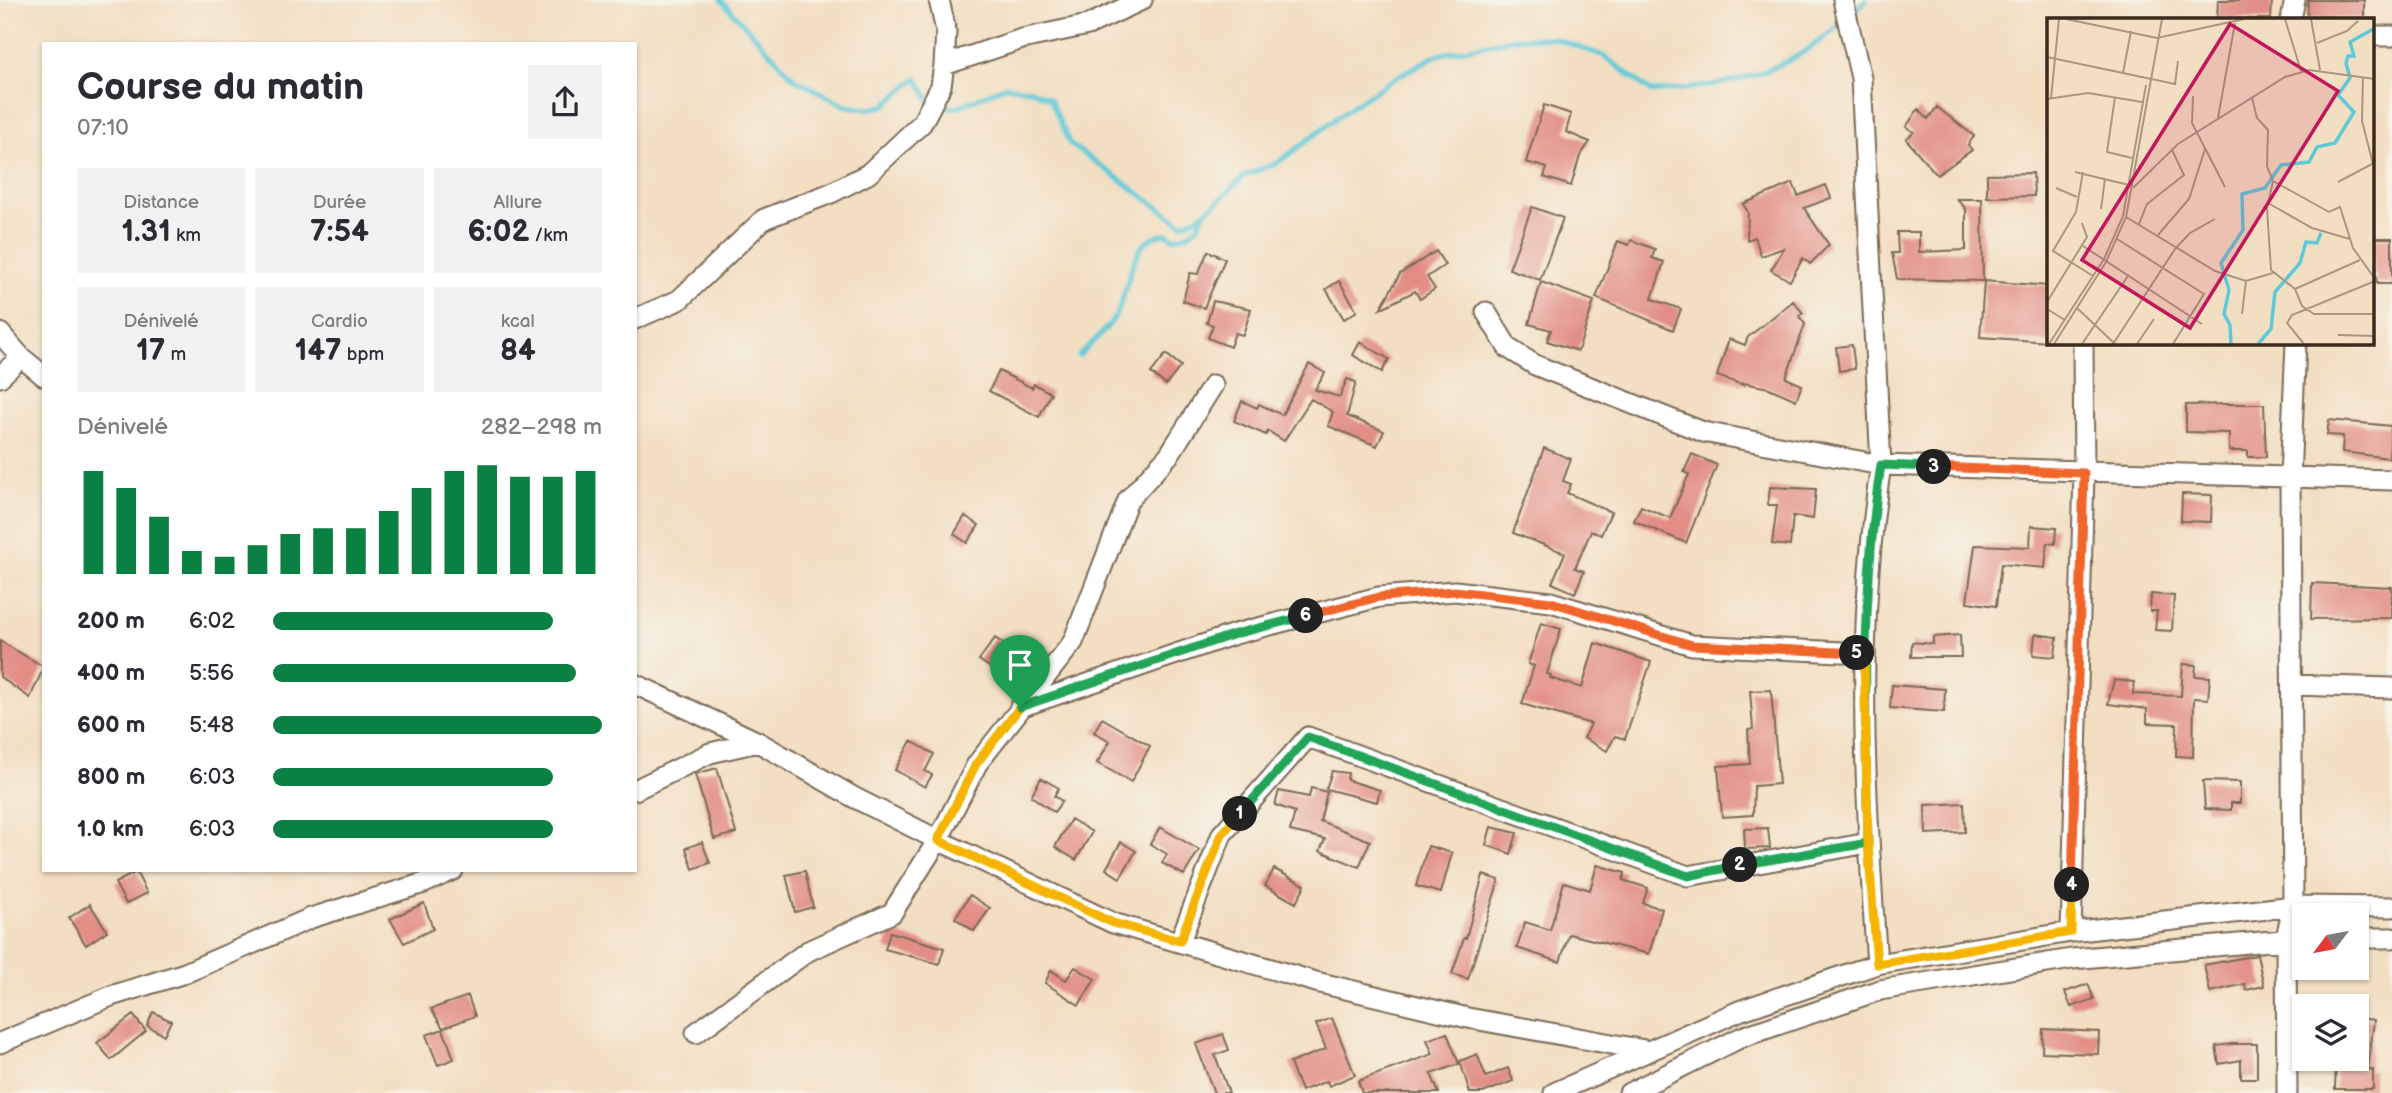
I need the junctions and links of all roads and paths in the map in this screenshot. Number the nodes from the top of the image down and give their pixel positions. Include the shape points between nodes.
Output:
1 (939, 0) edge
2 (1843, 0) edge
3 (2295, 0) edge
4 (1134, 2) edge
5 (2291, 18) edge
6 (2374, 36) edge
7 (2392, 36) edge
8 (944, 65) junction
9 (1486, 313) dead end
10 (637, 318) edge
11 (0, 333) edge
12 (2083, 345) edge
13 (2296, 345) edge
14 (21, 357) junction
15 (42, 374) edge
16 (0, 377) edge
17 (1213, 385) dead end
18 (1881, 465) junction
19 (2084, 473) junction
20 (2290, 478) junction
21 (2392, 480) edge
22 (1864, 653) junction
23 (637, 685) edge
24 (2292, 685) junction
25 (2392, 688) edge
26 (1020, 707) junction
27 (758, 742) junction
28 (637, 789) edge
29 (938, 840) junction
30 (1868, 843) junction
31 (449, 872) edge
32 (2293, 903) edge
33 (2292, 906) edge
34 (2370, 907) edge
35 (2392, 907) edge
36 (2071, 932) junction
37 (2292, 938) edge
38 (2370, 938) edge
39 (2392, 938) edge
40 (1180, 941) junction
41 (1877, 964) junction
42 (2293, 980) edge
43 (696, 1033) dead end
44 (0, 1043) edge
45 (1650, 1051) junction
46 (1554, 1093) edge
47 (1629, 1093) edge
48 (2287, 1093) edge

1 - 8 street via 946,31
2 - 18 street via 1861,78
3 - 5 street
4 - 8 street via 1087,25 1022,39
6 - 7 street
8 - 10 street via 941,86 922,123 868,174 764,219 679,300
9 - 18 street via 1508,348 1535,365 1703,432
11 - 14 street
12 - 19 street
13 - 20 street
14 - 15 street
14 - 16 street
17 - 26 street via 1169,454 1128,500 1073,642
18 - 19 street
18 - 22 street via 1871,527
19 - 20 street
19 - 36 street
20 - 21 street
20 - 24 street
22 - 26 street via 1692,645 1551,602 1455,591 1379,597 1235,634
22 - 30 street
23 - 27 street
24 - 25 street
24 - 32 street
26 - 29 street via 976,764
27 - 28 street via 710,753
27 - 29 street
29 - 40 street via 1113,923
29 - 43 street via 892,913 808,951
30 - 40 street via 1688,876 1308,737 1222,834
30 - 41 street
31 - 44 street via 311,918 185,973 111,996
33 - 36 street
34 - 35 street
36 - 41 street
37 - 47 street via 2072,959 1880,990 1742,1037
38 - 39 street
40 - 45 street via 1316,982 1468,1018
41 - 45 street via 1739,1011
42 - 48 street
45 - 46 street

